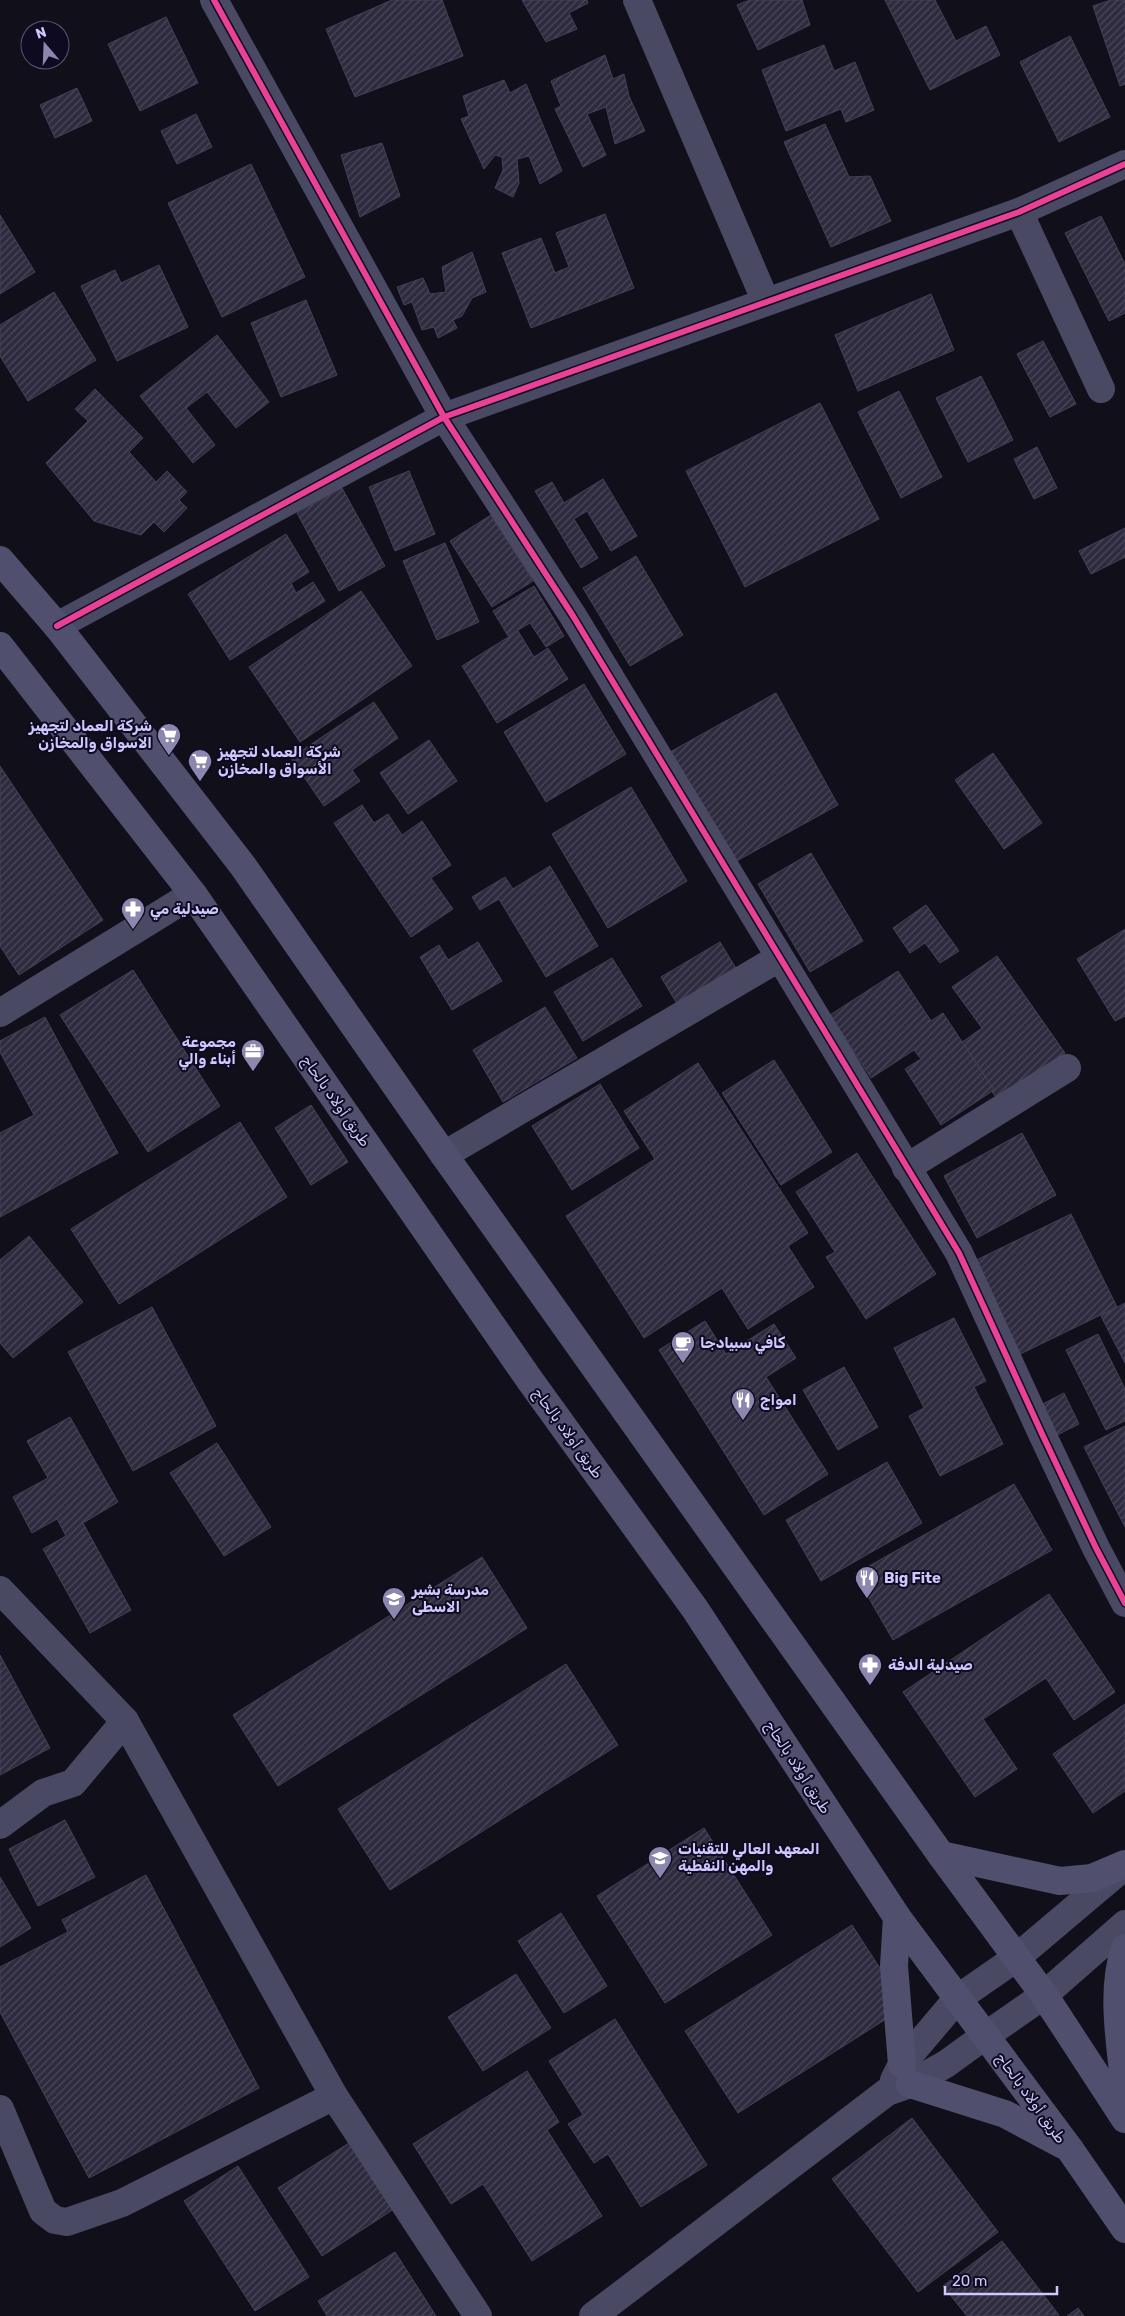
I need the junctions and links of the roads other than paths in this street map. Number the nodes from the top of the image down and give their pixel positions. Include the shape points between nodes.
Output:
1 (214, 0) edge
2 (637, 0) edge
3 (1125, 164) edge
4 (1019, 212) junction
5 (766, 302) junction
6 (1101, 389) dead end
7 (444, 417) junction
8 (0, 560) edge
9 (57, 626) junction
10 (0, 646) edge
11 (193, 894) junction
12 (780, 958) junction
13 (0, 1013) edge
14 (1067, 1068) dead end
15 (444, 1155) junction
16 (906, 1168) junction
17 (0, 1590) edge
18 (1125, 1603) edge
19 (125, 1721) junction
20 (0, 1824) edge
21 (941, 1855) junction
22 (1125, 1865) edge
23 (898, 1917) junction
24 (1125, 1924) edge
25 (1125, 1948) edge
26 (1016, 1958) junction
27 (1044, 1995) junction
28 (958, 1999) junction
29 (985, 2034) junction
30 (900, 2080) junction
31 (1125, 2091) edge
32 (334, 2096) junction
33 (0, 2109) edge
34 (1125, 2119) edge
35 (1068, 2148) junction
36 (1125, 2229) edge
37 (478, 2316) edge
38 (592, 2316) edge

1 - 7 street
2 - 5 street
3 - 4 street
4 - 5 street
4 - 6 street
5 - 7 street
7 - 9 street
7 - 12 street via 574,616
8 - 9 main road
9 - 15 main road via 243,866
10 - 11 main road, طريق أولاد بالحاج
11 - 13 street
11 - 23 main road, طريق أولاد بالحاج via 529,1379 695,1609
12 - 15 street
12 - 16 street
14 - 16 street
15 - 21 main road
16 - 18 street via 960,1252 1047,1445
17 - 19 street
19 - 20 street via 73,1783 43,1792
19 - 32 street
21 - 22 main road via 1060,1880 1092,1878
21 - 26 main road
22 - 26 street
23 - 28 main road, طريق أولاد بالحاج
23 - 30 main road via 894,1966
24 - 27 street
25 - 31 main road via 1118,1968 1118,1991
26 - 27 main road
26 - 28 street
27 - 29 street
27 - 34 main road
28 - 29 main road, طريق أولاد بالحاج
28 - 30 street
29 - 30 street via 946,2064
29 - 35 main road, طريق أولاد بالحاج
30 - 35 main road via 1005,2114
30 - 38 street
32 - 33 street via 122,2204 67,2222 55,2220 43,2211
32 - 37 street
35 - 36 main road, طريق أولاد بالحاج

